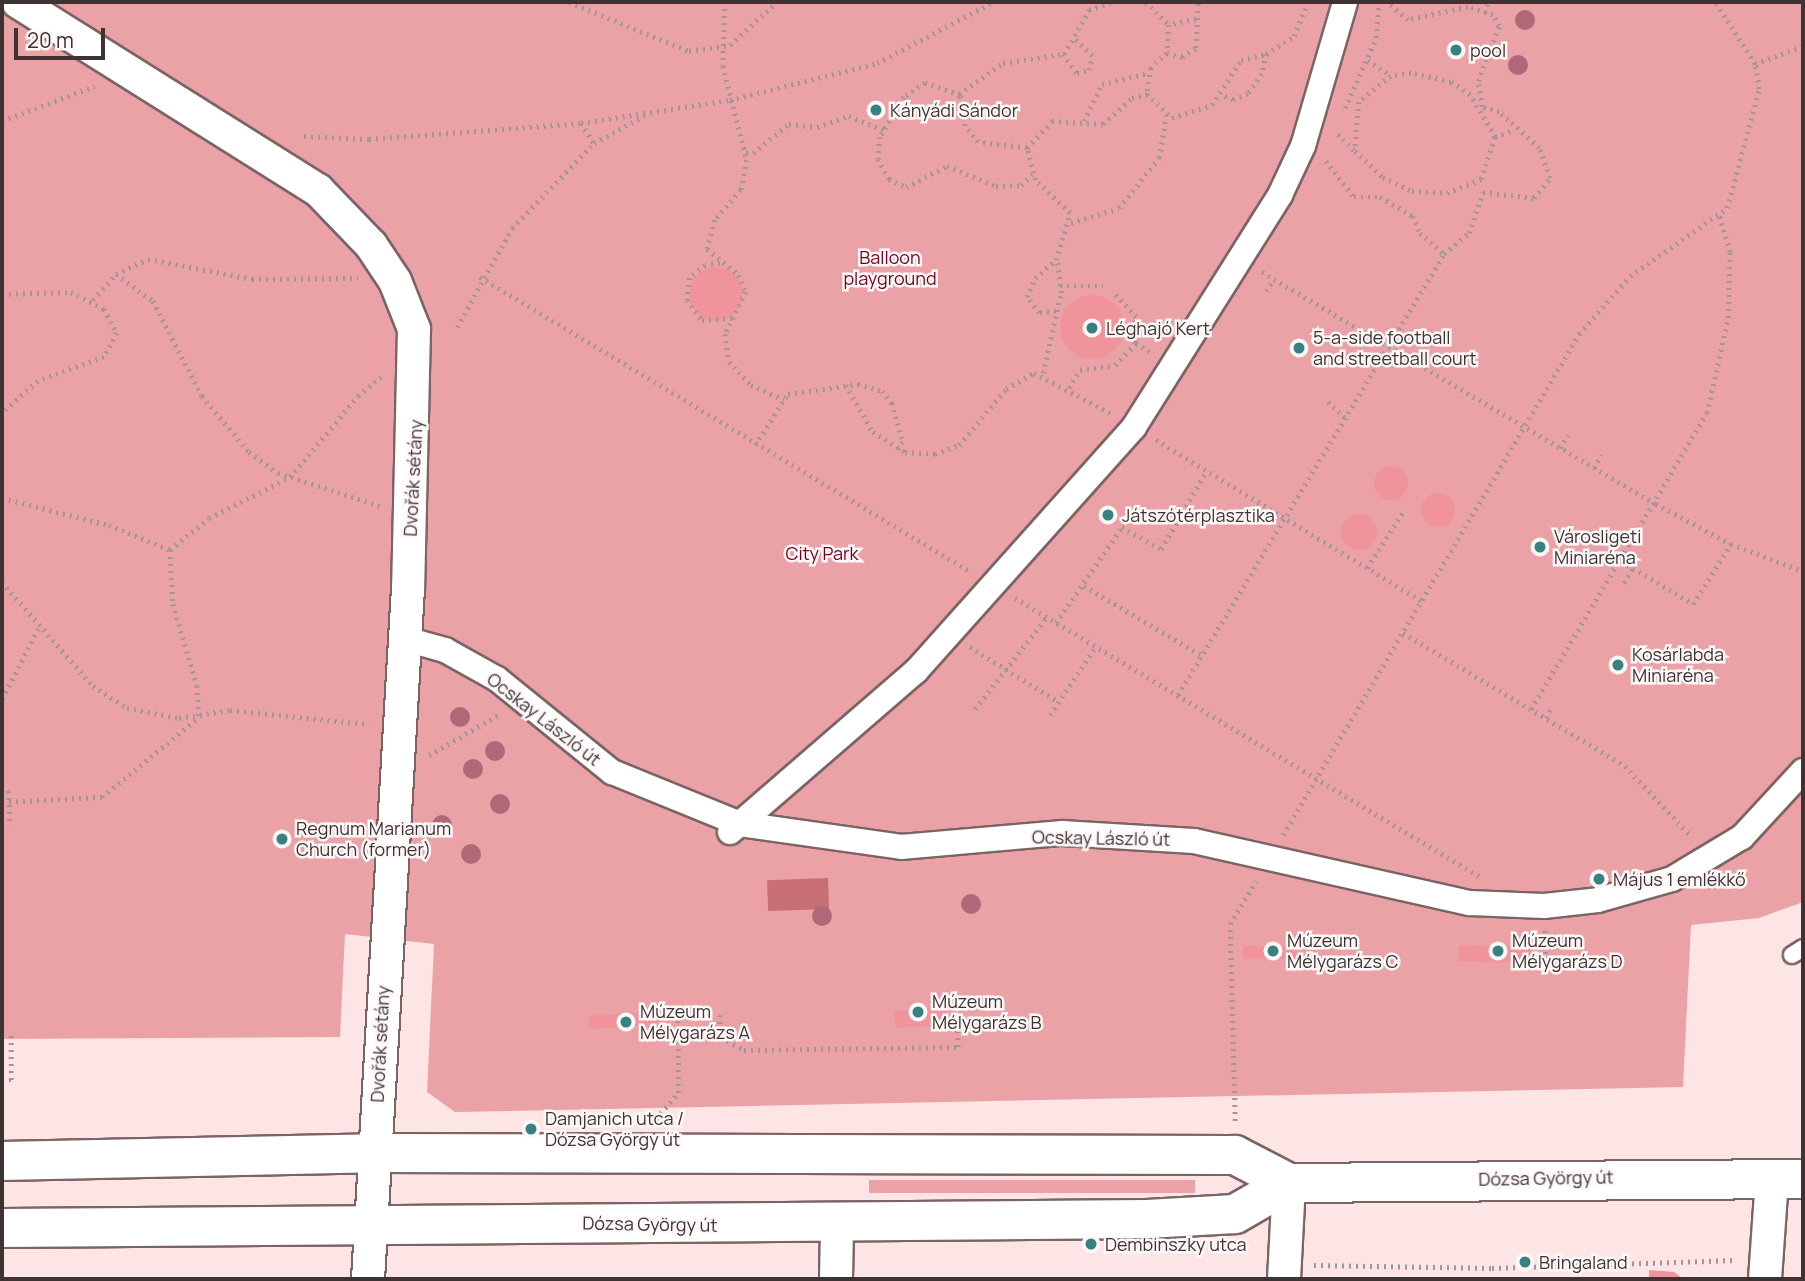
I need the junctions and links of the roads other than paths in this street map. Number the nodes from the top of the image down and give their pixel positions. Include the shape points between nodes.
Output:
1 (18, 2) edge
2 (1345, 2) edge
3 (402, 638) junction
4 (1803, 771) edge
5 (733, 829) junction
6 (374, 1153) junction
7 (2, 1161) edge
8 (1788, 1179) edge
9 (1289, 1182) junction
10 (371, 1222) junction
11 (837, 1225) junction
12 (2, 1228) edge
13 (1766, 1269) edge
14 (1291, 1272) edge
15 (368, 1279) edge
16 (836, 1279) edge

1 - 3 street, Dvořák sétány via 290,168 346,215 395,281 418,356
2 - 5 street via 1303,146 1243,262 1134,427 951,635 872,715
3 - 5 street, Ocskay László út via 468,661 525,700 612,772
3 - 6 street, Dvořák sétány
4 - 5 street, Ocskay László út via 1777,805 1704,863 1598,900 1503,906 1420,894 1270,857 1133,835 901,847
6 - 7 main road, Dózsa György út
6 - 9 main road, Dózsa György út via 1235,1155
6 - 10 street, Dvořák sétány
8 - 9 main road, Dózsa György út
8 - 13 street
9 - 11 main road, Dózsa György út via 1236,1214
9 - 14 street
10 - 11 main road, Dózsa György út
10 - 12 main road, Dózsa György út
10 - 15 street, Dvořák sétány
11 - 16 street

